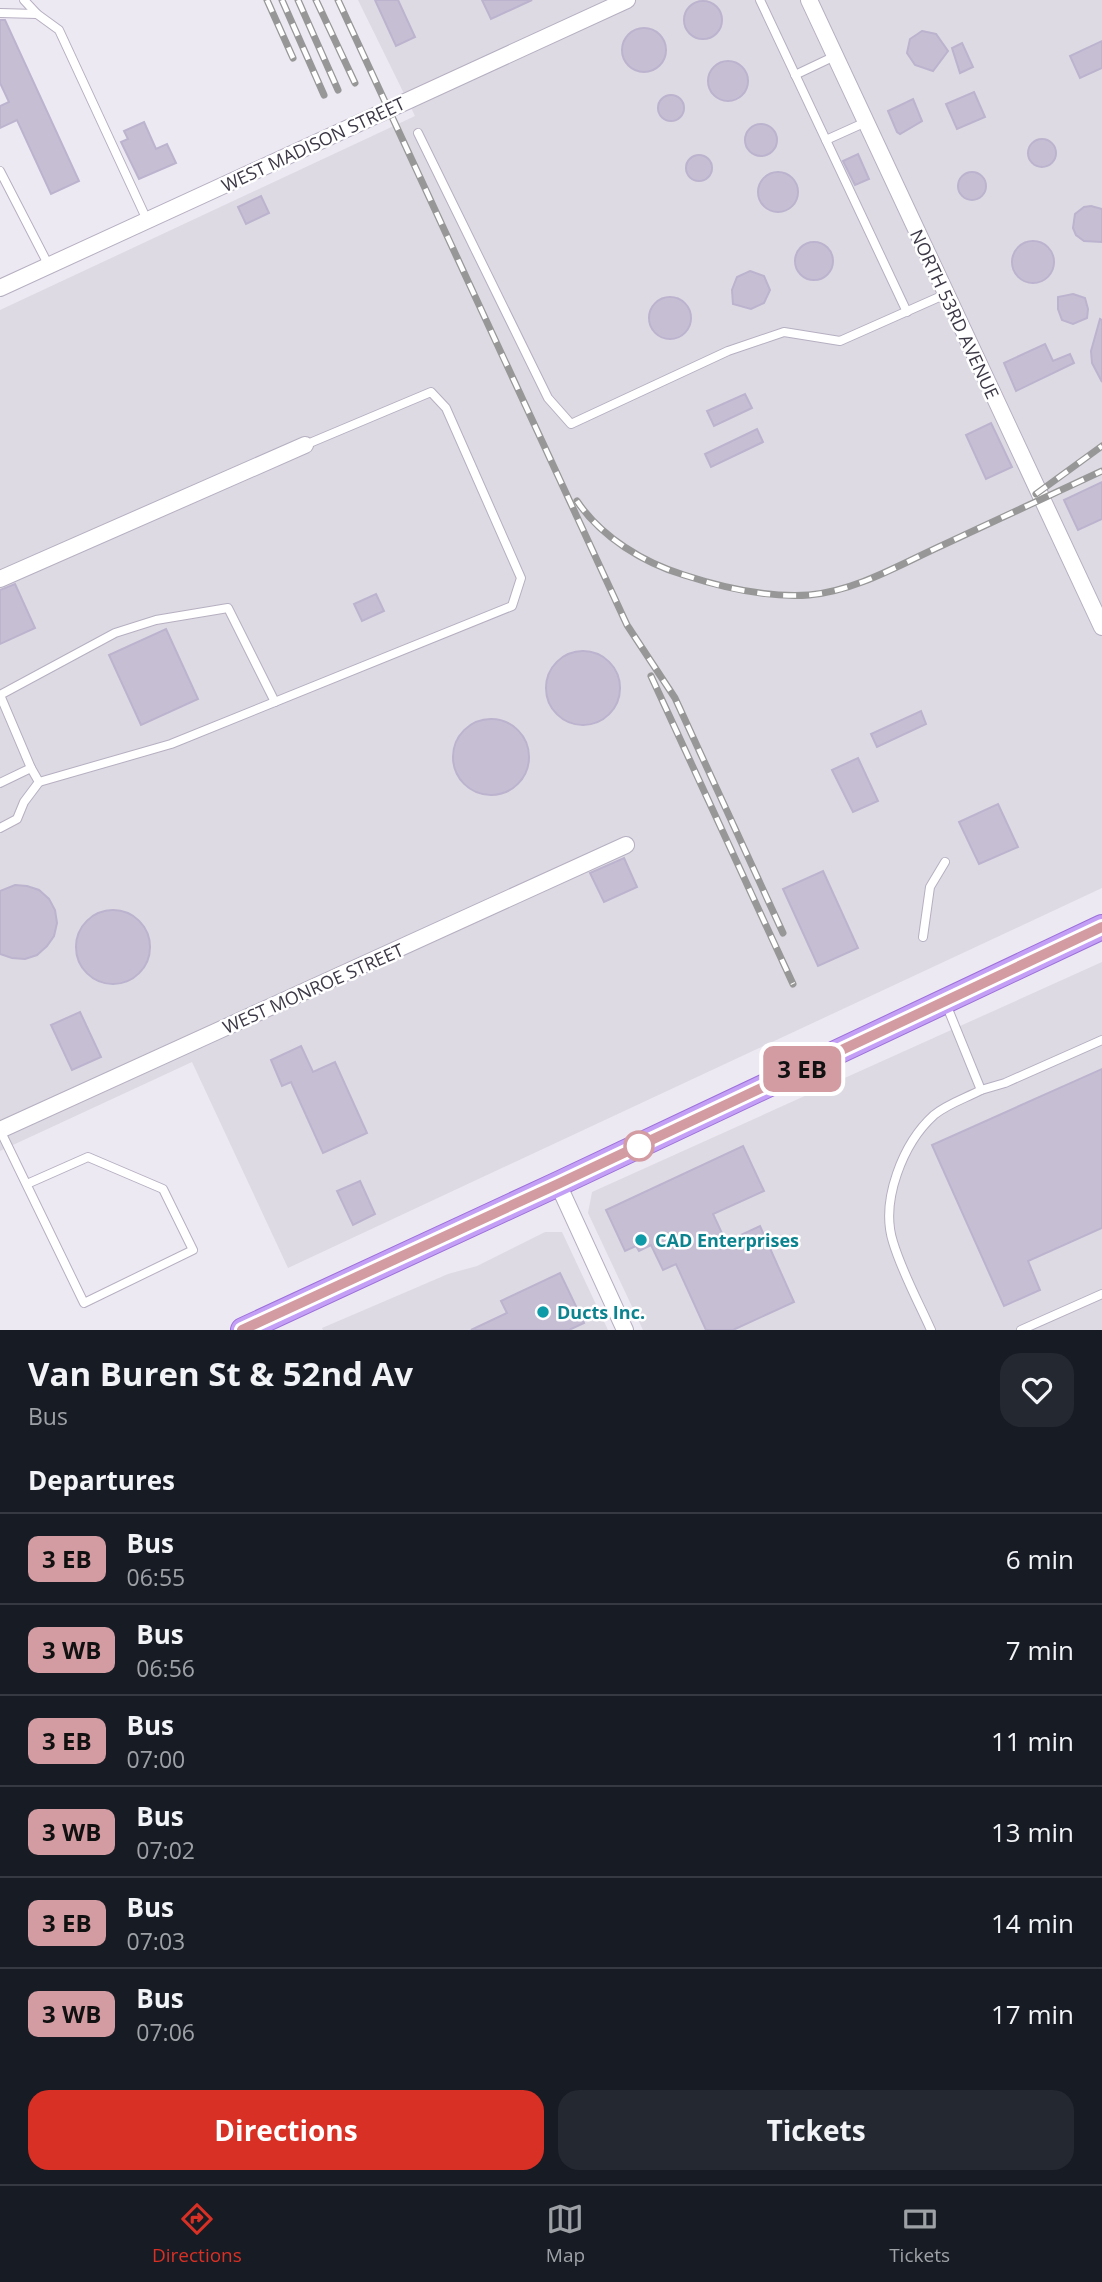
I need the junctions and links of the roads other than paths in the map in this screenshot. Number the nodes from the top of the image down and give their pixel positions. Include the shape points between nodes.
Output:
1 (24, 0) edge
2 (627, 0) edge
3 (761, 0) edge
4 (809, 0) edge
5 (599, 6) edge
6 (0, 13) edge
7 (37, 13) junction
8 (835, 56) junction
9 (795, 75) junction
10 (866, 122) junction
11 (418, 133) dead end
12 (826, 140) junction
13 (0, 171) edge
14 (147, 220) junction
15 (49, 266) junction
16 (0, 288) edge
17 (946, 294) junction
18 (907, 312) junction
19 (305, 445) joint
20 (0, 579) edge
21 (1102, 627) edge
22 (275, 702) junction
23 (31, 768) junction
24 (39, 782) junction
25 (0, 783) edge
26 (0, 828) edge
27 (626, 845) dead end
28 (945, 862) dead end
29 (1102, 927) edge
30 (923, 937) dead end
31 (945, 1002) junction
32 (1102, 1040) edge
33 (981, 1090) junction
34 (0, 1130) edge
35 (27, 1184) junction
36 (558, 1184) junction
37 (1102, 1294) edge
38 (251, 1328) edge
39 (625, 1330) edge
40 (931, 1330) edge
41 (1021, 1330) edge

1 - 7 lane
2 - 5 street, WEST MADISON STREET
3 - 9 lane
4 - 8 street, NORTH 53RD AVENUE
5 - 14 street, WEST MADISON STREET
6 - 7 lane
7 - 14 lane via 59,30
8 - 9 lane
8 - 10 street, NORTH 53RD AVENUE
9 - 12 lane
10 - 12 lane
10 - 17 street, NORTH 53RD AVENUE
11 - 18 lane via 548,398 571,424 728,351 784,332 840,341
12 - 18 lane
13 - 15 lane
14 - 15 street, WEST MADISON STREET
15 - 16 street, WEST MADISON STREET
17 - 18 lane
17 - 21 street, NORTH 53RD AVENUE
19 - 20 street
19 - 22 lane via 431,392 446,408 521,578 512,606
22 - 23 lane via 228,608 156,620 115,633 0,695
22 - 24 lane via 171,744
23 - 24 lane
23 - 25 lane
24 - 26 lane via 17,819
27 - 34 street, WEST MONROE STREET
28 - 30 lane via 930,887
29 - 31 main road
31 - 33 lane
31 - 36 main road
32 - 33 lane
33 - 40 lane via 936,1113 923,1126 893,1191 889,1215 892,1240
34 - 35 lane
35 - 35 lane via 84,1303 193,1250 163,1189 88,1157
36 - 38 main road
36 - 39 street
37 - 41 lane

